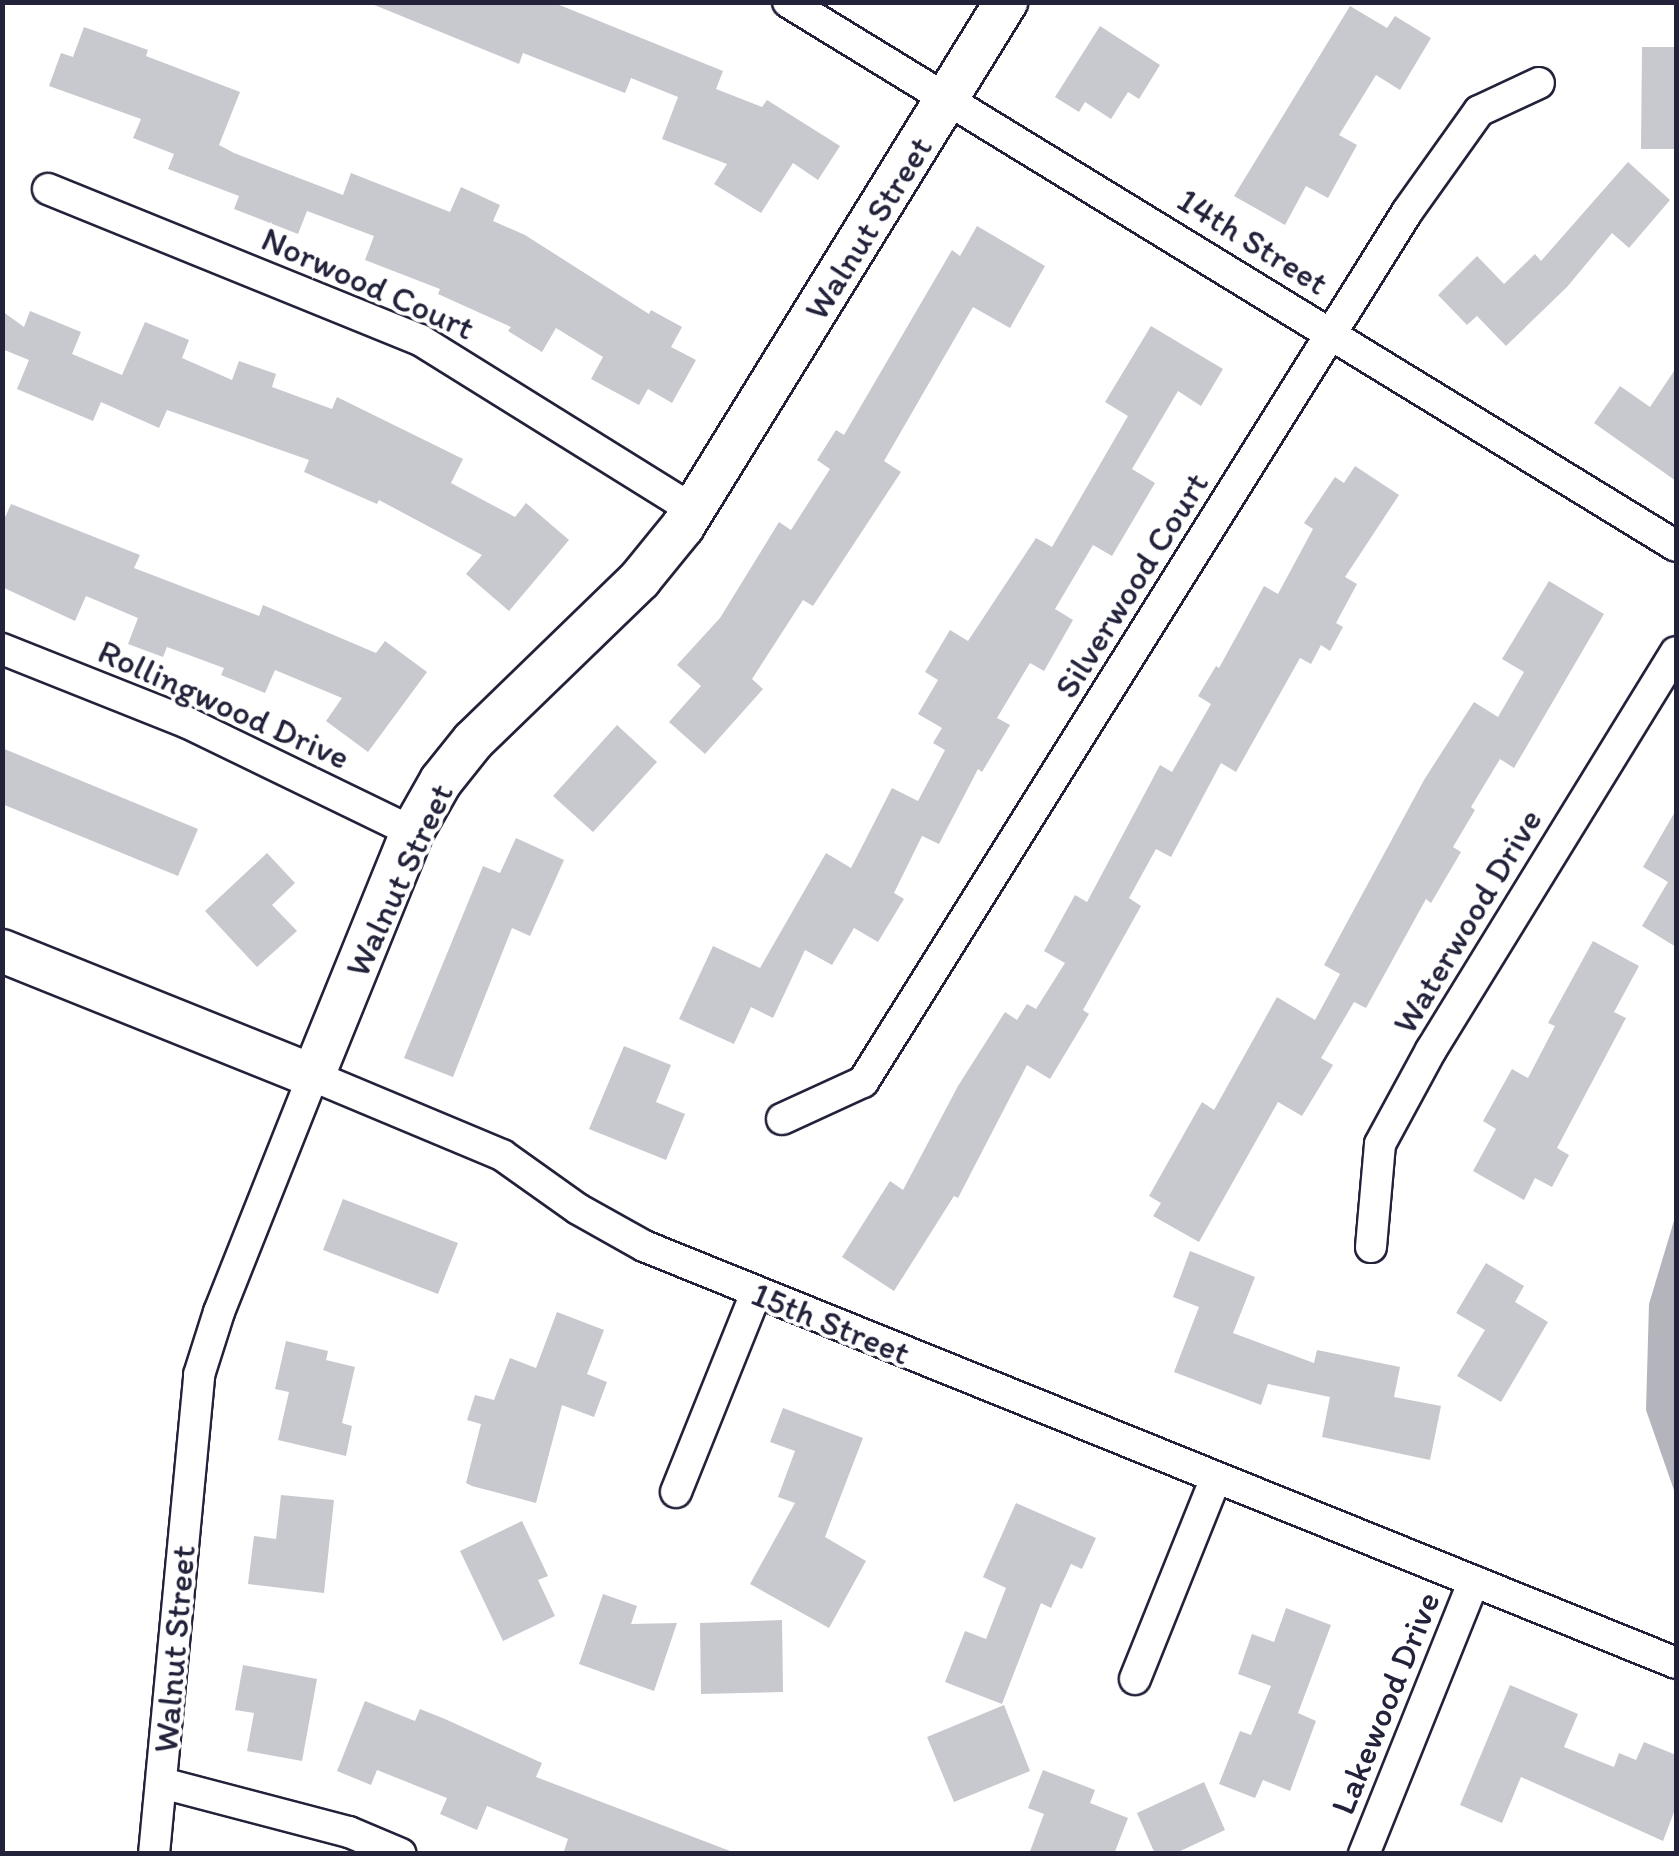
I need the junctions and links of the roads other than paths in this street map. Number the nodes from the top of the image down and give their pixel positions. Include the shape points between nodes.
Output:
1 (788, 2) edge
2 (1006, 2) edge
3 (1540, 83) dead end
4 (948, 98) junction
5 (48, 189) dead end
6 (1331, 334) junction
7 (693, 510) junction
8 (1676, 546) edge
9 (2, 649) edge
10 (1676, 652) edge
11 (412, 832) junction
12 (2, 951) edge
13 (314, 1076) junction
14 (782, 1119) dead end
15 (1371, 1247) dead end
16 (756, 1293) junction
17 (1216, 1478) junction
18 (676, 1492) dead end
19 (1474, 1581) junction
20 (1676, 1663) edge
21 (1135, 1678) dead end
22 (162, 1783) junction
23 (154, 1854) edge
24 (401, 1854) edge
25 (1364, 1854) edge

1 - 4 street, 14th Street
2 - 4 street, Walnut Street
3 - 6 street, Silverwood Court via 1479,111
4 - 6 street, 14th Street
4 - 7 street, Walnut Street
5 - 7 street, Norwood Court via 420,340
6 - 8 street, 14th Street
6 - 14 street, Silverwood Court via 863,1082
7 - 11 street, Walnut Street via 640,579 473,741
9 - 11 street, Rollingwood Drive via 188,724
10 - 15 street, Waterwood Drive via 1380,1144
11 - 13 street, Walnut Street
12 - 13 street, 15th Street
13 - 16 street, 15th Street via 502,1155 610,1230
13 - 22 street, Walnut Street via 199,1375
16 - 17 street, 15th Street
16 - 18 street
17 - 19 street, 15th Street
17 - 21 street
19 - 20 street, 15th Street
19 - 25 street, Lakewood Drive
22 - 23 street, Walnut Street
22 - 24 street via 350,1832

